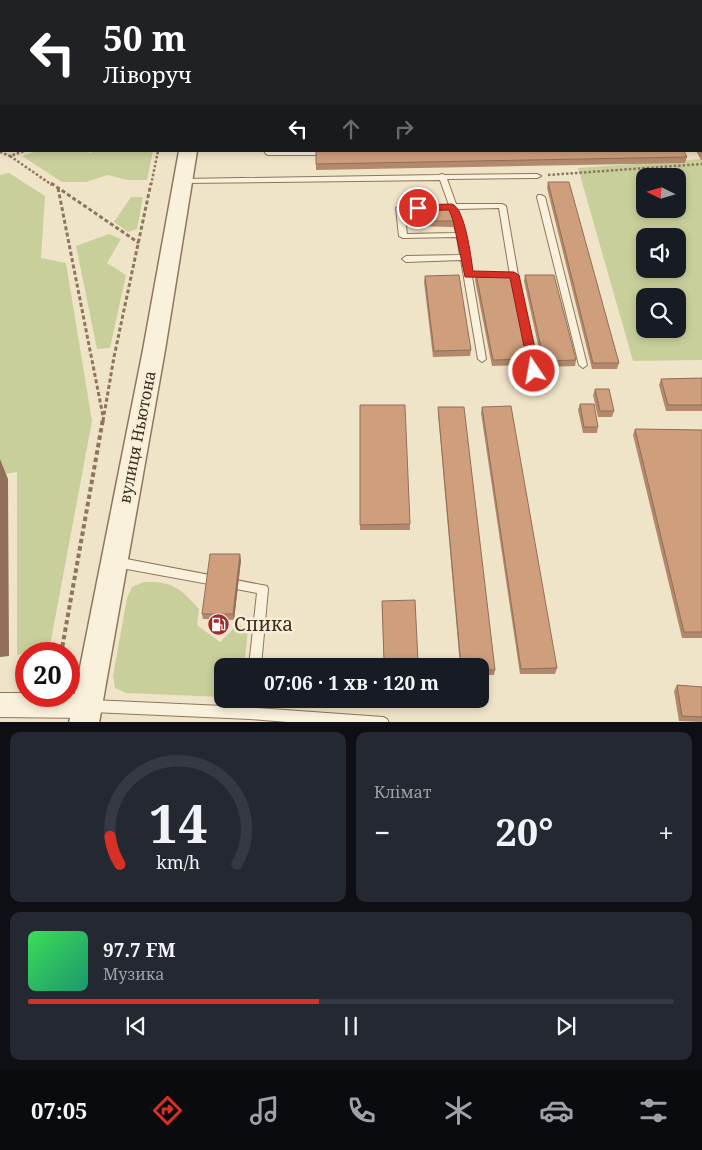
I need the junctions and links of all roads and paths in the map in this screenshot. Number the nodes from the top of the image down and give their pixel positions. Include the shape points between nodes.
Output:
1 (0, 152) edge
2 (21, 152) edge
3 (158, 152) edge
4 (188, 152) edge
5 (268, 152) edge
6 (332, 153) edge
7 (10, 156) junction
8 (702, 164) edge
9 (442, 176) junction
10 (537, 176) joint
11 (183, 181) junction
12 (58, 188) junction
13 (541, 197) dead end
14 (452, 207) junction
15 (461, 235) junction
16 (139, 243) junction
17 (465, 257) junction
18 (406, 259) dead end
19 (514, 275) joint
20 (482, 359) dead end
21 (583, 365) dead end
22 (534, 371) dead end
23 (103, 419) junction
24 (113, 562) junction
25 (63, 642) edge
26 (256, 658) edge
27 (0, 705) edge
28 (251, 708) edge
29 (250, 713) junction
30 (85, 714) edge
31 (383, 722) edge

1 - 7 path
2 - 7 path
3 - 16 path
4 - 11 street, вулиця Ньютона
5 - 6 lane
7 - 12 path
8 - 10 path
9 - 10 lane
9 - 11 lane
9 - 14 lane
11 - 24 street, вулиця Ньютона
12 - 16 path
12 - 23 path
13 - 21 lane via 555,275
14 - 15 lane
14 - 15 lane via 400,208 404,236
14 - 19 lane via 502,206
15 - 17 lane
16 - 23 path
17 - 18 lane
17 - 20 lane via 473,274
19 - 22 lane
23 - 25 path
24 - 26 lane via 263,589
24 - 30 street, вулиця Ньютона
27 - 30 street
28 - 29 lane
29 - 30 lane
29 - 31 lane

